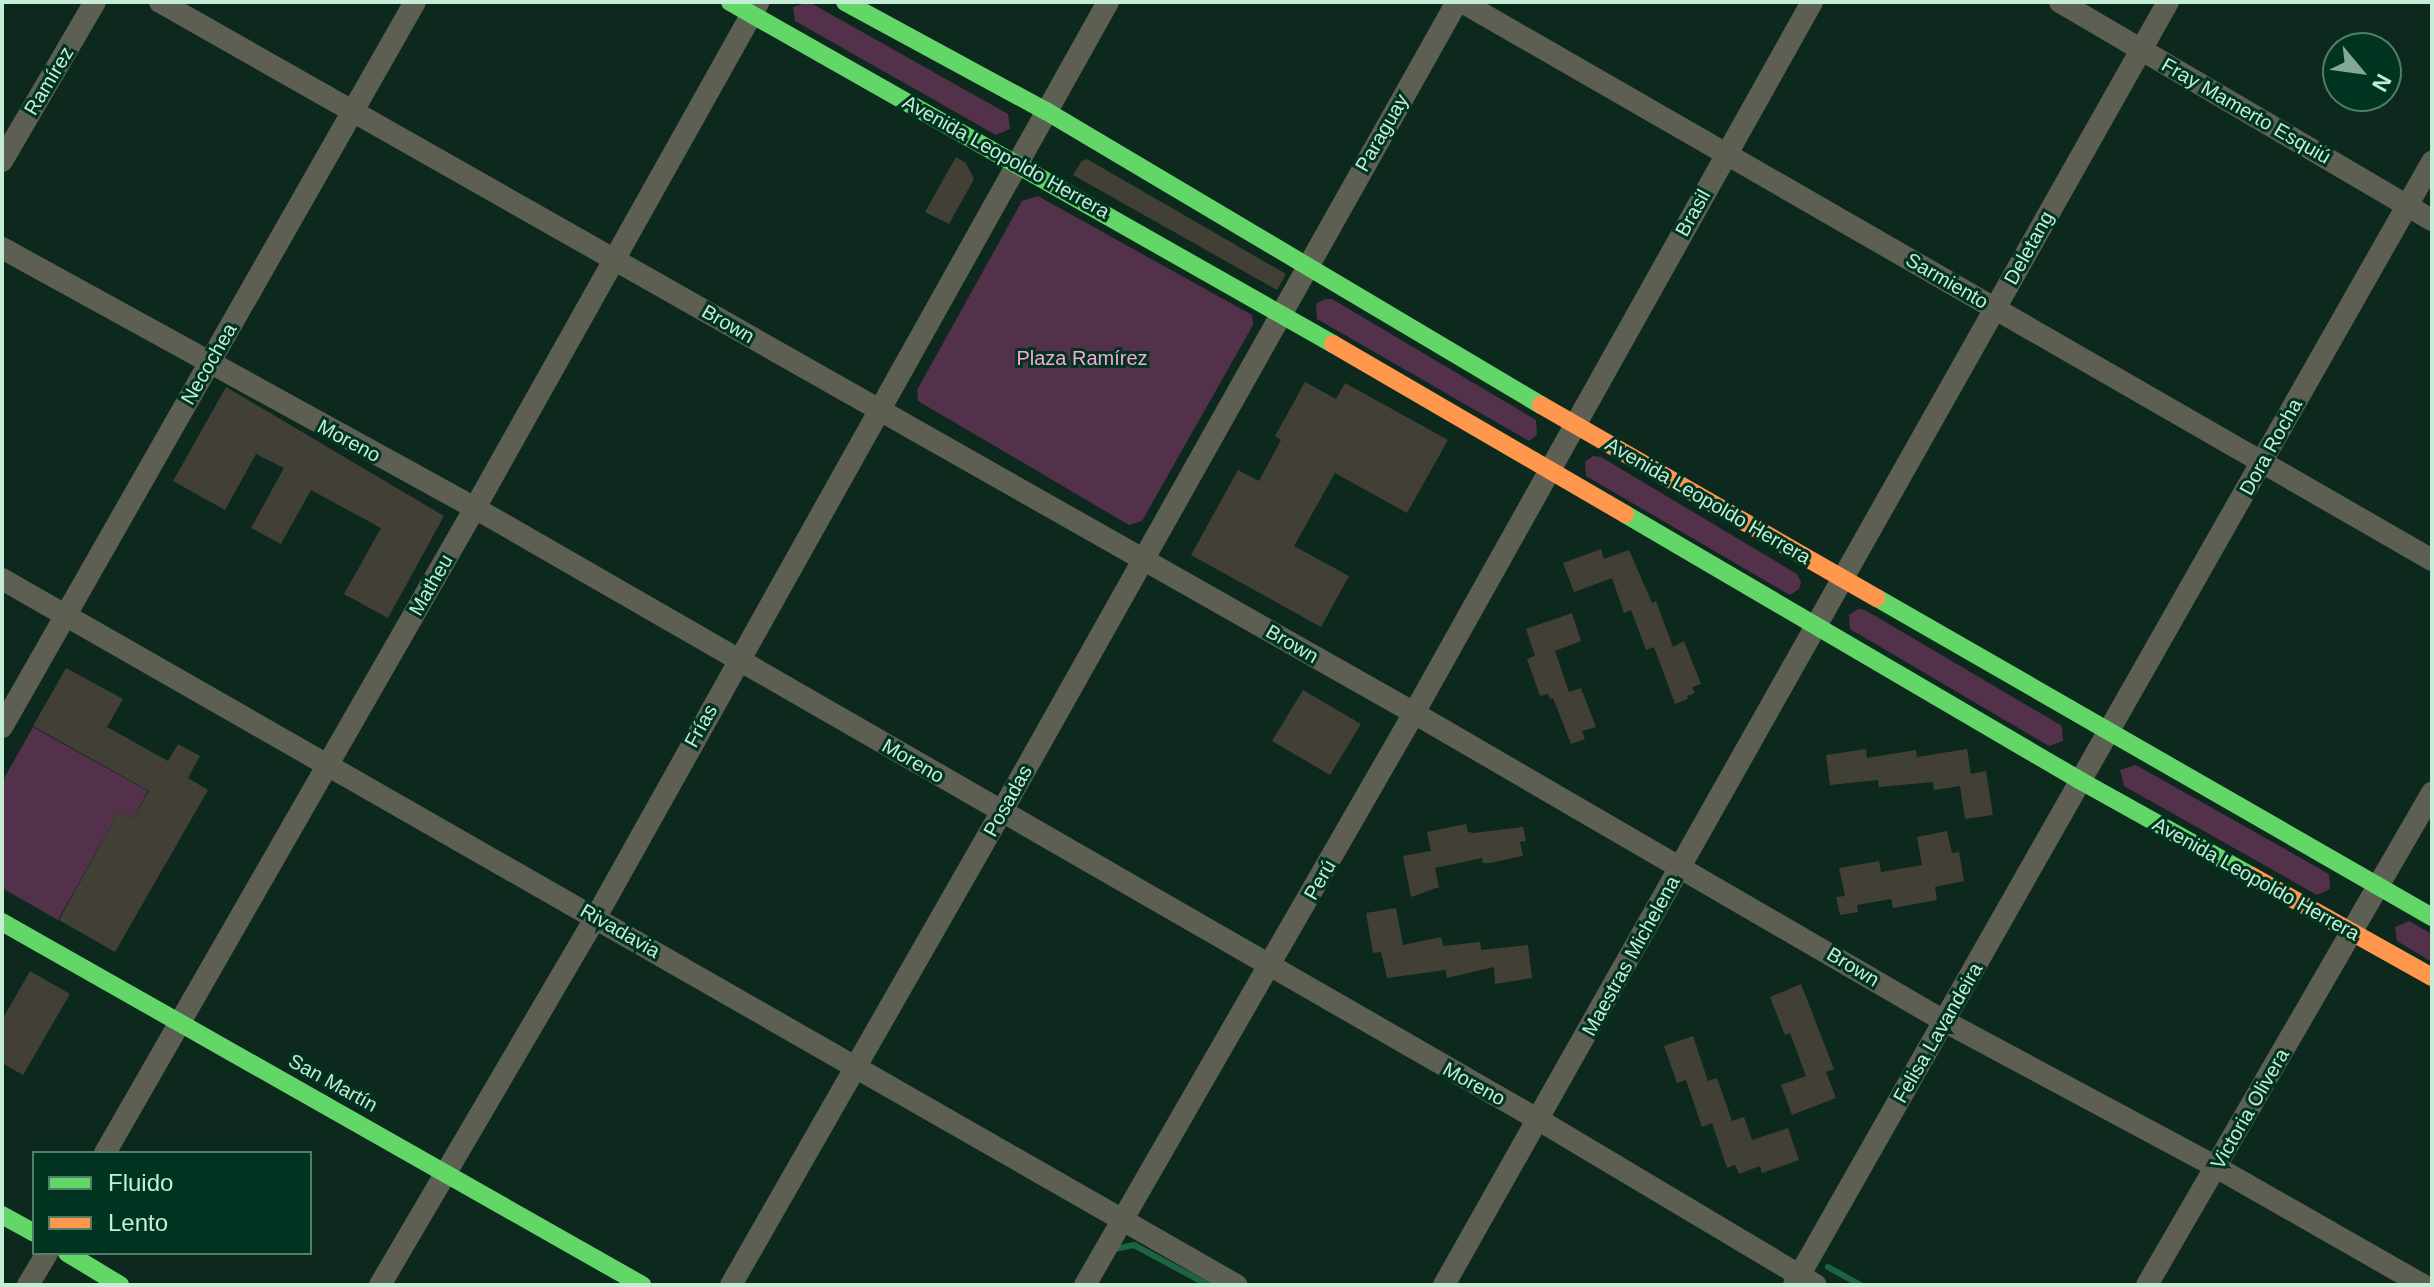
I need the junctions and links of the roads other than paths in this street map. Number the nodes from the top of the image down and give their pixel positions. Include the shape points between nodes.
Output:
1 (95, 2) edge
2 (160, 2) edge
3 (415, 2) edge
4 (730, 2) edge
5 (845, 2) edge
6 (1108, 2) edge
7 (1459, 2) edge
8 (1812, 2) edge
9 (2060, 2) edge
10 (2168, 2) edge
11 (756, 8) edge
12 (2141, 49) junction
13 (1046, 111) junction
14 (352, 113) junction
15 (1726, 154) junction
16 (2, 161) edge
17 (1016, 162) junction
18 (2432, 162) edge
19 (2407, 206) junction
20 (2432, 220) edge
21 (2, 248) edge
22 (615, 259) junction
23 (1308, 265) junction
24 (1995, 308) junction
25 (1281, 313) junction
26 (208, 365) junction
27 (877, 409) junction
28 (1574, 424) junction
29 (2262, 463) junction
30 (1550, 471) junction
31 (475, 508) junction
32 (1143, 560) junction
33 (2432, 560) edge
34 (1842, 578) junction
35 (2, 579) edge
36 (66, 615) junction
37 (1815, 626) junction
38 (737, 661) junction
39 (1414, 713) junction
40 (2, 727) edge
41 (2111, 732) junction
42 (327, 766) junction
43 (2081, 781) junction
44 (2432, 793) edge
45 (1002, 811) junction
46 (1681, 866) junction
47 (2379, 887) junction
48 (596, 917) junction
49 (2432, 917) edge
50 (2, 922) edge
51 (2352, 933) junction
52 (1268, 968) junction
53 (2432, 977) edge
54 (1944, 1021) junction
55 (180, 1023) junction
56 (857, 1066) junction
57 (1539, 1120) junction
58 (106, 1151) edge
59 (2216, 1167) junction
60 (446, 1171) junction
61 (2, 1215) edge
62 (1122, 1221) junction
63 (32, 1232) edge
64 (46, 1255) edge
65 (70, 1255) edge
66 (1803, 1282) edge
67 (28, 1285) edge
68 (120, 1285) edge
69 (380, 1285) edge
70 (642, 1285) edge
71 (731, 1285) edge
72 (1085, 1285) edge
73 (1236, 1285) edge
74 (1444, 1285) edge
75 (2147, 1285) edge
76 (2423, 1285) edge

1 - 16 street, Ramírez
2 - 14 street, Brown
3 - 14 street, Necochea
4 - 11 street, Avenida Leopoldo Herrera
5 - 13 street, Avenida Leopoldo Herrera
6 - 13 street, Frías
7 - 15 street, Sarmiento
7 - 23 street, Paraguay
8 - 15 street, Brasil
9 - 12 street, Fray Mamerto Esquiú
10 - 12 street, Deletang
11 - 17 street, Avenida Leopoldo Herrera
11 - 22 street, Matheu
12 - 19 street, Fray Mamerto Esquiú
12 - 24 street, Deletang
13 - 17 street, Frías
13 - 23 street, Avenida Leopoldo Herrera
14 - 22 street, Brown
14 - 26 street, Necochea
15 - 24 street, Sarmiento
15 - 28 street, Brasil
17 - 25 street, Avenida Leopoldo Herrera
17 - 27 street, Frías
18 - 19 street, Dora Rocha
19 - 20 street, Fray Mamerto Esquiú
19 - 29 street, Dora Rocha
21 - 26 street, Moreno
22 - 27 street, Brown
22 - 31 street, Matheu
23 - 25 street
23 - 28 street, Avenida Leopoldo Herrera
24 - 29 street, Sarmiento
24 - 34 street, Deletang
25 - 30 street, Avenida Leopoldo Herrera
25 - 32 street, Posadas
26 - 31 street, Moreno
26 - 36 street, Necochea
27 - 32 street, Brown
27 - 38 street, Frías
28 - 30 street
28 - 34 street, Avenida Leopoldo Herrera
29 - 33 street, Sarmiento
29 - 41 street, Dora Rocha
30 - 37 street, Avenida Leopoldo Herrera
30 - 39 street, Perú
31 - 38 street, Moreno
31 - 42 street, Matheu
32 - 39 street, Brown
32 - 45 street, Posadas
34 - 37 street
34 - 41 street, Avenida Leopoldo Herrera
35 - 36 street, Rivadavia
36 - 40 street, Necochea
36 - 42 street, Rivadavia
37 - 43 street, Avenida Leopoldo Herrera
37 - 46 street, Maestras Michelena
38 - 45 street, Moreno
38 - 48 street, Frías
39 - 46 street, Brown
39 - 52 street, Perú
41 - 43 street
41 - 47 street, Avenida Leopoldo Herrera
42 - 48 street, Rivadavia
42 - 55 street, Matheu
43 - 51 street, Avenida Leopoldo Herrera
43 - 54 street, Felisa Lavandeira
44 - 47 street, Victoria Olivera
45 - 52 street, Moreno
45 - 56 street, Posadas
46 - 54 street, Brown
46 - 57 street, Maestras Michelena
47 - 49 street, Avenida Leopoldo Herrera
47 - 51 street, Victoria Olivera
48 - 56 street, Rivadavia
48 - 60 street, Frías
50 - 55 street, San Martín
51 - 53 street, Avenida Leopoldo Herrera
51 - 59 street, Victoria Olivera
52 - 57 street, Moreno
52 - 62 street, Perú
54 - 59 street, Brown
54 - 66 street, Felisa Lavandeira
55 - 58 street, Matheu
55 - 60 street, San Martín
56 - 62 street, Rivadavia
56 - 71 street, Posadas
57 - 66 street, Moreno
57 - 74 street, Maestras Michelena
59 - 75 street, Victoria Olivera
59 - 76 street, Brown
60 - 69 street, Frías
60 - 70 street, San Martín
61 - 63 street
62 - 72 street, Perú
62 - 73 street, Rivadavia
64 - 67 street
65 - 68 street

